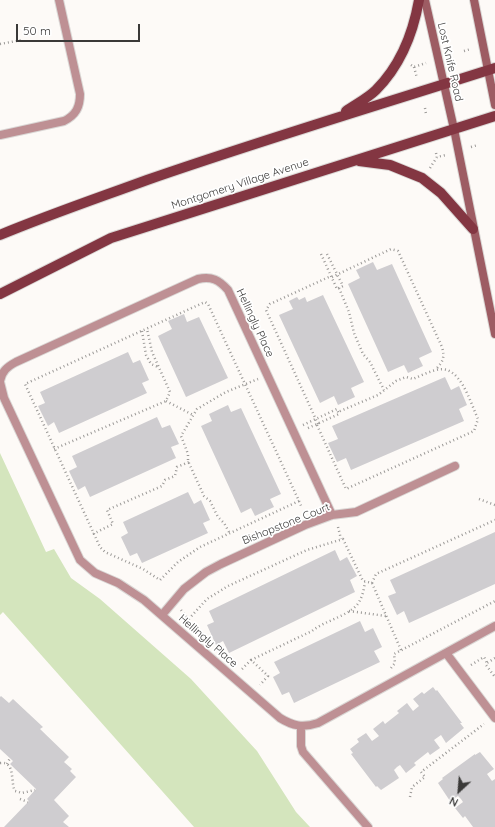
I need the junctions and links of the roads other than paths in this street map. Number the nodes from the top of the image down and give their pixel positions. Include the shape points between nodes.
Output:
1 (60, 0) edge
2 (419, 0) edge
3 (425, 0) edge
4 (474, 0) edge
5 (492, 69) edge
6 (444, 84) junction
7 (495, 105) edge
8 (495, 116) edge
9 (339, 117) junction
10 (454, 129) junction
11 (0, 135) edge
12 (355, 160) junction
13 (473, 229) junction
14 (0, 235) edge
15 (0, 294) edge
16 (495, 334) edge
17 (0, 381) edge
18 (455, 466) dead end
19 (332, 515) junction
20 (162, 614) junction
21 (495, 626) edge
22 (446, 653) junction
23 (494, 717) edge
24 (301, 727) junction
25 (368, 827) edge

1 - 11 street via 80,103 71,117 64,121
2 - 9 main road via 416,18 405,49 391,73 375,91
3 - 6 street, Lost Knife Road
4 - 5 street
5 - 6 main road
5 - 7 street
6 - 9 main road
6 - 10 street, Lost Knife Road
8 - 10 main road, Montgomery Village Avenue
9 - 14 main road via 67,208
10 - 12 main road, Montgomery Village Avenue
10 - 13 street, Lost Knife Road
12 - 13 main road via 390,165 422,178 442,193
12 - 15 main road, Montgomery Village Avenue via 111,238
13 - 16 street, Lost Knife Road
17 - 19 street, Hellingly Place via 5,370 16,362 198,279 214,278 228,290
17 - 20 street, Hellingly Place via 4,398 80,560 95,574 132,591
18 - 19 street, Bishopstone Court via 356,512
19 - 20 street, Bishopstone Court via 276,538 206,572 184,589
20 - 24 street, Hellingly Place via 280,718
21 - 22 street
22 - 23 street
22 - 24 street via 318,723
24 - 25 street via 303,752

